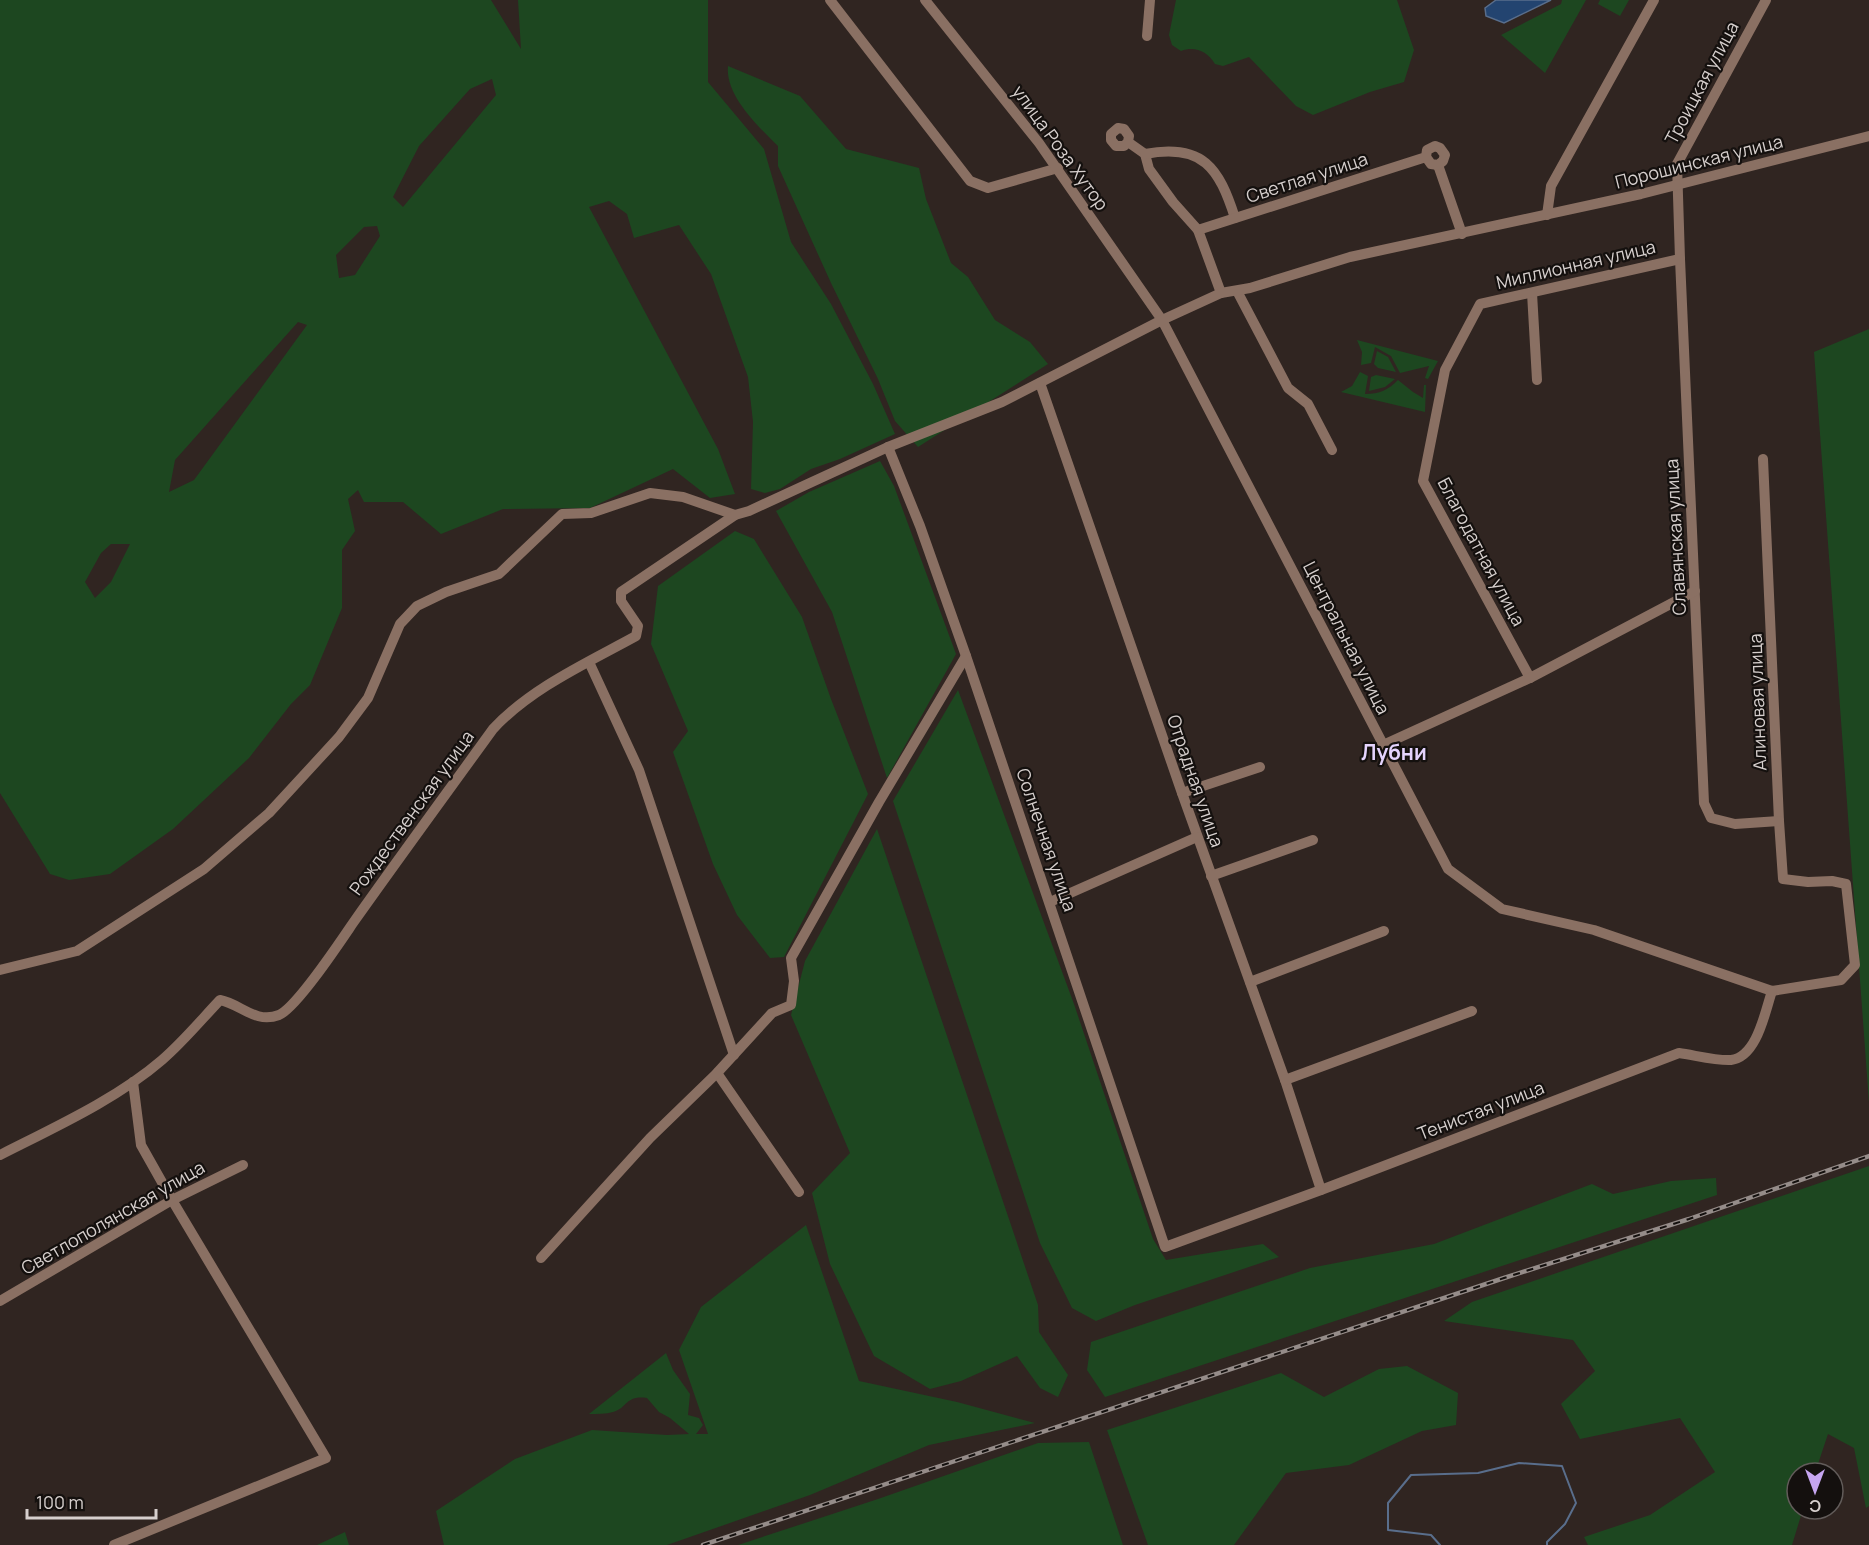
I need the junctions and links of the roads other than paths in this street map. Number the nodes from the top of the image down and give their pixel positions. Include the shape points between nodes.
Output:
1 (831, 0) edge
2 (925, 0) edge
3 (1150, 0) edge
4 (1654, 0) edge
5 (1766, 0) edge
6 (1147, 36) dead end
7 (1869, 136) edge
8 (1128, 142) dead end
9 (1145, 154) junction
10 (1426, 157) junction
11 (1438, 165) junction
12 (1058, 168) junction
13 (1678, 184) junction
14 (1542, 217) junction
15 (1235, 218) junction
16 (1198, 230) junction
17 (1462, 234) junction
18 (1680, 259) junction
19 (1237, 291) junction
20 (1221, 293) junction
21 (1532, 293) junction
22 (1479, 304) joint
23 (1162, 320) junction
24 (1537, 380) dead end
25 (1040, 383) junction
26 (888, 447) junction
27 (1332, 450) dead end
28 (1763, 459) dead end
29 (735, 515) junction
30 (1695, 591) junction
31 (636, 636) joint
32 (966, 656) junction
33 (589, 662) junction
34 (1530, 678) junction
35 (1383, 745) junction
36 (1260, 767) dead end
37 (1182, 793) junction
38 (1779, 821) junction
39 (1197, 837) junction
40 (1313, 840) dead end
41 (1211, 876) junction
42 (1050, 902) junction
43 (1384, 931) dead end
44 (1855, 965) joint
45 (0, 970) edge
46 (1250, 982) junction
47 (1772, 991) junction
48 (1472, 1011) dead end
49 (734, 1055) junction
50 (717, 1073) junction
51 (1285, 1080) junction
52 (133, 1082) junction
53 (0, 1155) edge
54 (243, 1165) dead end
55 (1321, 1190) junction
56 (800, 1192) dead end
57 (172, 1200) junction
58 (1165, 1246) joint
59 (541, 1258) dead end
60 (0, 1301) edge
61 (114, 1545) edge

1 - 12 street via 970,181 988,188
2 - 12 street, улица Роза Хутор
3 - 6 street
4 - 14 street via 1551,186
5 - 13 street, Троицкая улица via 1677,164
7 - 13 street, Порошинская улица
8 - 9 street
9 - 15 street via 1178,153 1204,160 1217,176
9 - 16 street via 1152,175
10 - 11 street via 1431,164
10 - 11 street, Светлая улица via 1429,148 1440,148 1445,156
10 - 15 street, Светлая улица
11 - 17 street
12 - 23 street, улица Роза Хутор
13 - 14 street, Порошинская улица
13 - 18 street, Славянская улица
14 - 17 street, Порошинская улица
15 - 16 street, Светлая улица
16 - 20 street
17 - 19 street, Порошинская улица via 1350,257
18 - 21 street, Миллионная улица
18 - 30 street, Славянская улица
19 - 20 street, Порошинская улица
19 - 27 street via 1288,388 1308,404
20 - 23 street, Порошинская улица
21 - 22 street, Миллионная улица
21 - 24 street
22 - 34 street, Благодатная улица via 1445,370 1423,481
23 - 25 street, Порошинская улица
23 - 35 street, Центральная улица
25 - 26 street, Порошинская улица
25 - 37 street, Отрадная улица
26 - 29 street, Порошинская улица
26 - 32 street, Солнечная улица
28 - 38 street, Алиновая улица
29 - 31 street, Порошинская улица via 621,592 621,601 638,626
29 - 45 street via 683,497 650,492 591,513 562,514 499,574 417,606 400,624 368,698 339,737 269,813 204,869 77,951
30 - 34 street
30 - 38 street, Славянская улица via 1704,803 1712,818 1735,824
31 - 33 street, Рождественская улица
32 - 42 street, Солнечная улица
32 - 49 street via 791,958 791,1005 772,1013
33 - 49 street via 639,770
33 - 52 street, Рождественская улица via 533,694 493,729 288,1011 261,1018 220,1000 163,1059
34 - 35 street
35 - 47 street, Центральная улица via 1448,869 1502,909 1594,930
36 - 37 street
37 - 39 street, Отрадная улица
38 - 44 street, Алиновая улица via 1783,879 1846,884
39 - 41 street, Отрадная улица
39 - 42 street
40 - 41 street
41 - 46 street, Отрадная улица
42 - 58 street, Солнечная улица
43 - 46 street
44 - 47 street, Центральная улица via 1840,981
46 - 51 street, Отрадная улица
47 - 55 street, Тенистая улица via 1753,1045 1742,1056 1730,1060 1679,1053
48 - 51 street
49 - 50 street
50 - 56 street
50 - 59 street via 650,1138
51 - 55 street, Отрадная улица
52 - 53 street
52 - 57 street via 141,1145
54 - 57 street, Светлополянская улица
55 - 58 street, Тенистая улица
57 - 60 street, Светлополянская улица
57 - 61 street via 326,1458

